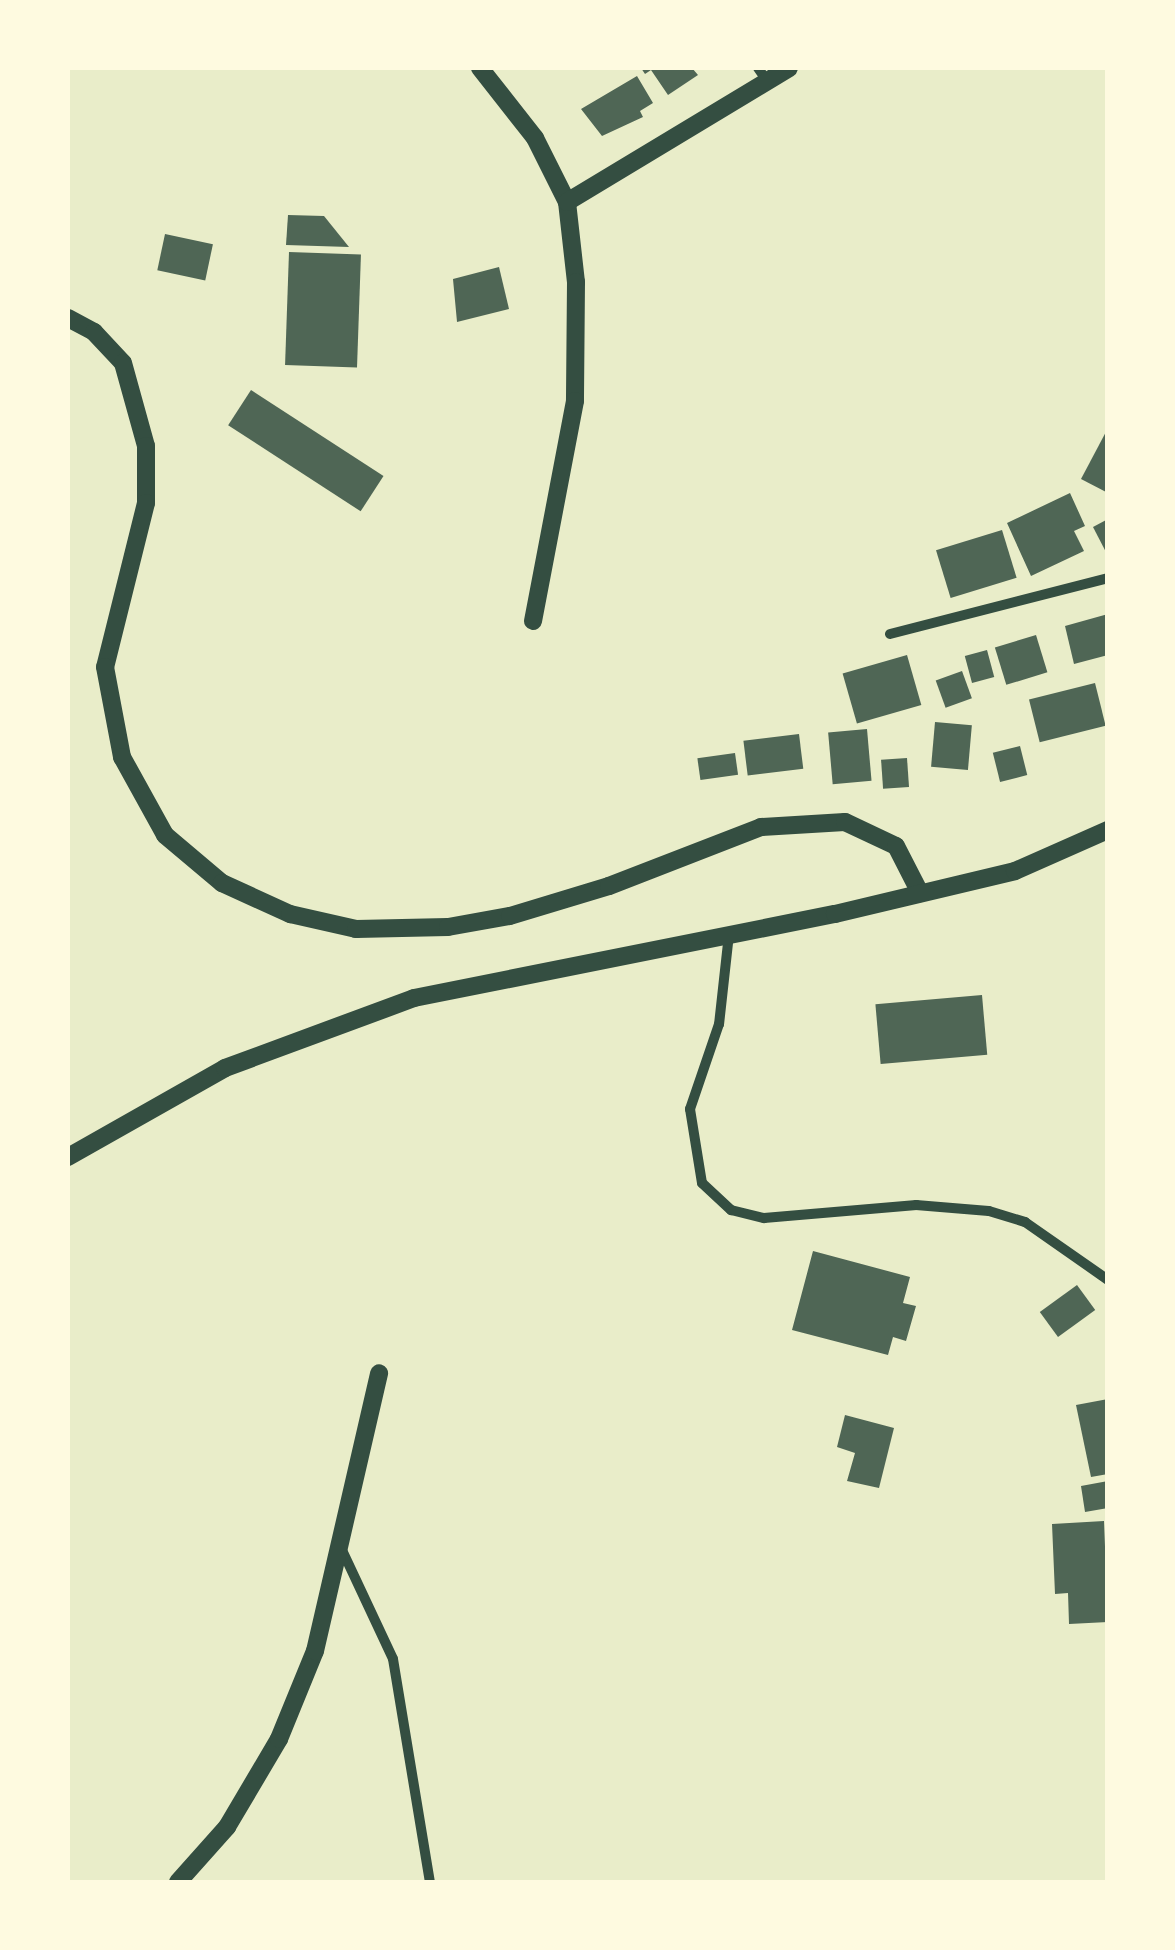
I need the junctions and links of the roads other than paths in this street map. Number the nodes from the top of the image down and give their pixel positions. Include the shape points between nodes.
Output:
1 (480, 68) edge
2 (789, 68) edge
3 (762, 74) edge
4 (566, 202) junction
5 (68, 318) edge
6 (1108, 578) edge
7 (532, 621) dead end
8 (890, 634) dead end
9 (1108, 830) edge
10 (920, 893) junction
11 (729, 933) junction
12 (68, 1158) edge
13 (1108, 1280) edge
14 (379, 1374) dead end
15 (342, 1550) junction
16 (178, 1882) edge
17 (430, 1882) edge

1 - 4 street via 535,138
2 - 3 street
3 - 4 street
4 - 7 street via 576,282 575,401
5 - 10 street via 94,332 123,363 146,446 146,502 105,667 122,756 165,835 222,882 290,914 356,929 448,927 609,886 761,828 846,822 896,846
6 - 8 street
9 - 10 street via 1015,870
10 - 11 street
11 - 12 street via 414,998 224,1068
11 - 13 street via 720,1024 690,1109 702,1183 731,1210 764,1218 916,1205 989,1210 1024,1222
14 - 15 street
15 - 16 street via 316,1651 279,1739 227,1827
15 - 17 street via 393,1659

